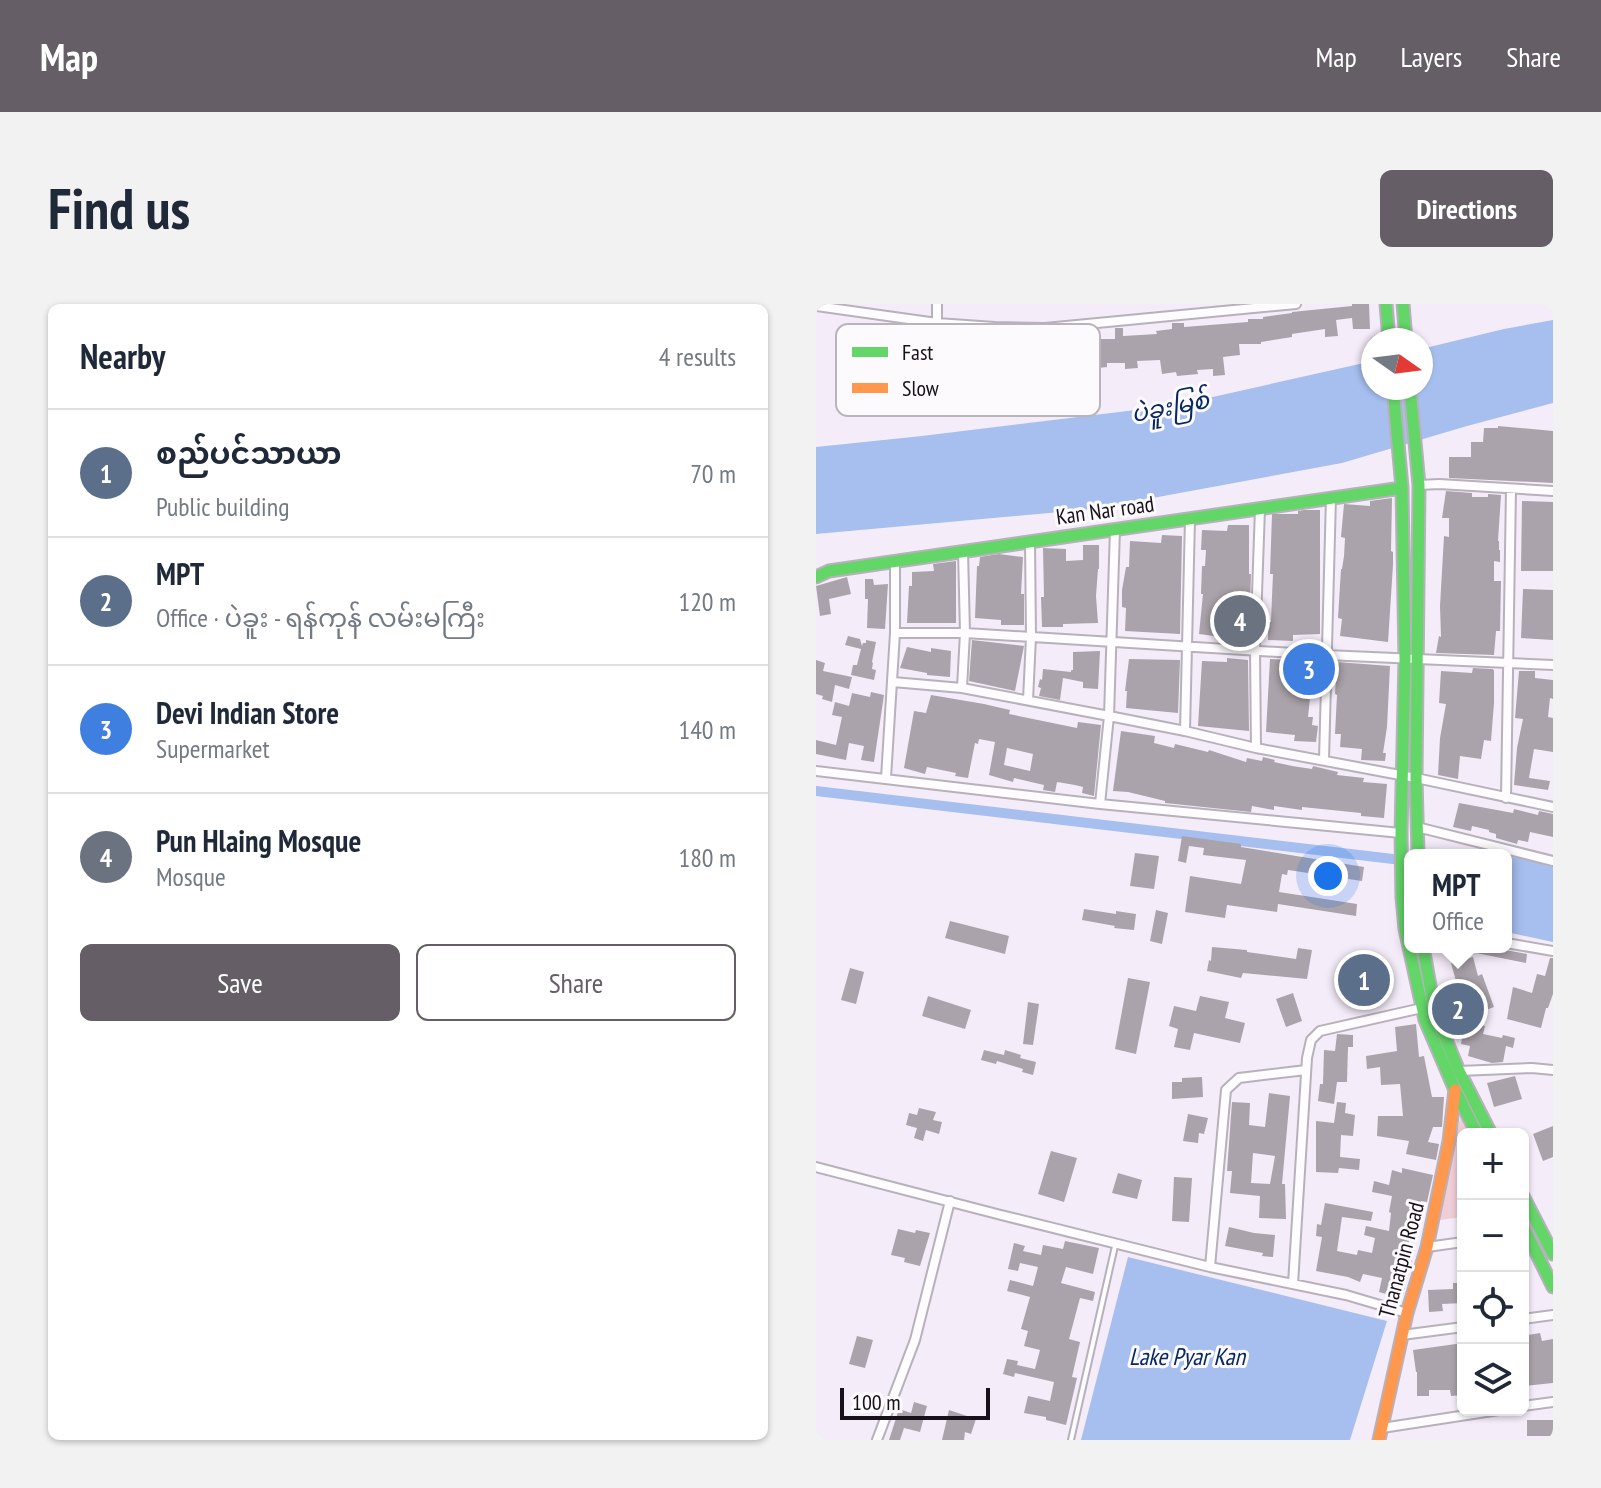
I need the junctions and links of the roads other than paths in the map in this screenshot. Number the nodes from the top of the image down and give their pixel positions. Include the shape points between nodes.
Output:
1 (937, 304) edge
2 (1296, 304) edge
3 (816, 306) edge
4 (1239, 307) edge
5 (1386, 308) edge
6 (1403, 308) edge
7 (937, 323) junction
8 (952, 324) edge
9 (1082, 324) edge
10 (1388, 328) edge
11 (1405, 328) edge
12 (1394, 400) edge
13 (1411, 400) edge
14 (1418, 480) junction
15 (1402, 488) junction
16 (1511, 489) junction
17 (1553, 491) edge
18 (1331, 497) junction
19 (1260, 508) junction
20 (1190, 518) junction
21 (1115, 529) junction
22 (1030, 541) junction
23 (963, 551) junction
24 (895, 562) junction
25 (816, 577) edge
26 (895, 633) junction
27 (965, 633) junction
28 (1031, 637) junction
29 (1111, 642) junction
30 (1188, 647) junction
31 (1255, 651) junction
32 (1326, 655) junction
33 (1405, 659) junction
34 (1418, 660) junction
35 (1508, 663) junction
36 (1553, 665) edge
37 (893, 682) junction
38 (962, 688) junction
39 (1028, 700) junction
40 (1109, 716) junction
41 (1185, 731) junction
42 (1256, 748) junction
43 (1324, 760) junction
44 (816, 771) edge
45 (1402, 777) junction
46 (886, 778) junction
47 (1416, 778) junction
48 (1506, 798) junction
49 (1100, 804) junction
50 (1553, 807) edge
51 (1417, 830) junction
52 (1401, 833) junction
53 (1418, 849) edge
54 (1500, 849) edge
55 (1512, 852) edge
56 (1553, 861) edge
57 (1404, 913) edge
58 (1512, 944) edge
59 (1553, 951) edge
60 (1410, 953) edge
61 (1424, 953) edge
62 (1422, 1008) junction
63 (1306, 1070) junction
64 (1553, 1070) edge
65 (1459, 1071) junction
66 (1455, 1090) junction
67 (1474, 1128) edge
68 (1488, 1128) edge
69 (816, 1167) edge
70 (1525, 1200) edge
71 (950, 1201) junction
72 (1539, 1228) junction
73 (1529, 1229) edge
74 (1529, 1240) edge
75 (1115, 1243) junction
76 (1457, 1243) edge
77 (1427, 1247) junction
78 (1553, 1254) edge
79 (1210, 1267) junction
80 (1293, 1284) junction
81 (1553, 1287) edge
82 (1407, 1313) junction
83 (1553, 1315) edge
84 (1529, 1318) edge
85 (1457, 1328) edge
86 (1402, 1335) junction
87 (1553, 1402) edge
88 (1529, 1405) edge
89 (1469, 1416) edge
90 (1380, 1434) edge
91 (877, 1440) edge
92 (1071, 1440) edge

1 - 7 street
2 - 4 street
3 - 7 street
4 - 9 street
5 - 10 main road
6 - 11 main road
7 - 8 street
12 - 15 main road
13 - 14 main road
14 - 16 street
14 - 34 main road
15 - 18 main road, Kan Nar road
15 - 33 main road
16 - 17 street
16 - 35 street
18 - 19 main road, Kan Nar road
18 - 32 street
19 - 20 main road, Kan Nar road
19 - 31 street
20 - 21 main road, Kan Nar road
20 - 30 street
21 - 22 main road, Kan Nar road
21 - 29 street
22 - 23 main road, Kan Nar road
22 - 28 street
23 - 24 main road, Kan Nar road
23 - 27 street
24 - 25 main road, Kan Nar road
24 - 26 street
26 - 27 street
26 - 37 street
27 - 28 street
27 - 38 street
28 - 29 street
28 - 39 street
29 - 30 street
29 - 40 street
30 - 31 street
30 - 41 street
31 - 32 street
31 - 42 street
32 - 33 street
32 - 43 street
33 - 34 street
33 - 45 main road
34 - 35 street
34 - 47 main road
35 - 36 street
35 - 48 street
37 - 38 street
37 - 46 street
38 - 39 street
39 - 40 street
40 - 41 street
40 - 49 street
41 - 42 street
42 - 43 street
43 - 45 street
44 - 46 street
45 - 47 street
45 - 52 main road
46 - 49 street
47 - 48 street
47 - 51 main road
48 - 50 street
49 - 52 street
51 - 53 main road
51 - 54 street
52 - 57 main road
55 - 56 street
58 - 59 street
60 - 62 main road
61 - 65 main road via 1435,1013
62 - 63 street via 1320,1031 1311,1040
62 - 66 main road
63 - 79 street via 1239,1078 1226,1090
63 - 80 street
64 - 65 street
65 - 68 main road
66 - 67 main road
66 - 77 main road, Thanatpin Road
69 - 71 street
70 - 72 main road
71 - 75 street
71 - 91 street via 915,1340
72 - 73 street
72 - 78 main road
74 - 81 main road
75 - 79 street
75 - 92 lane
76 - 77 street
77 - 82 main road, Thanatpin Road
79 - 80 street
80 - 82 street
82 - 86 main road, Thanatpin Road
83 - 84 street
85 - 86 street
86 - 90 main road, Thanatpin Road
87 - 88 street
89 - 90 street

